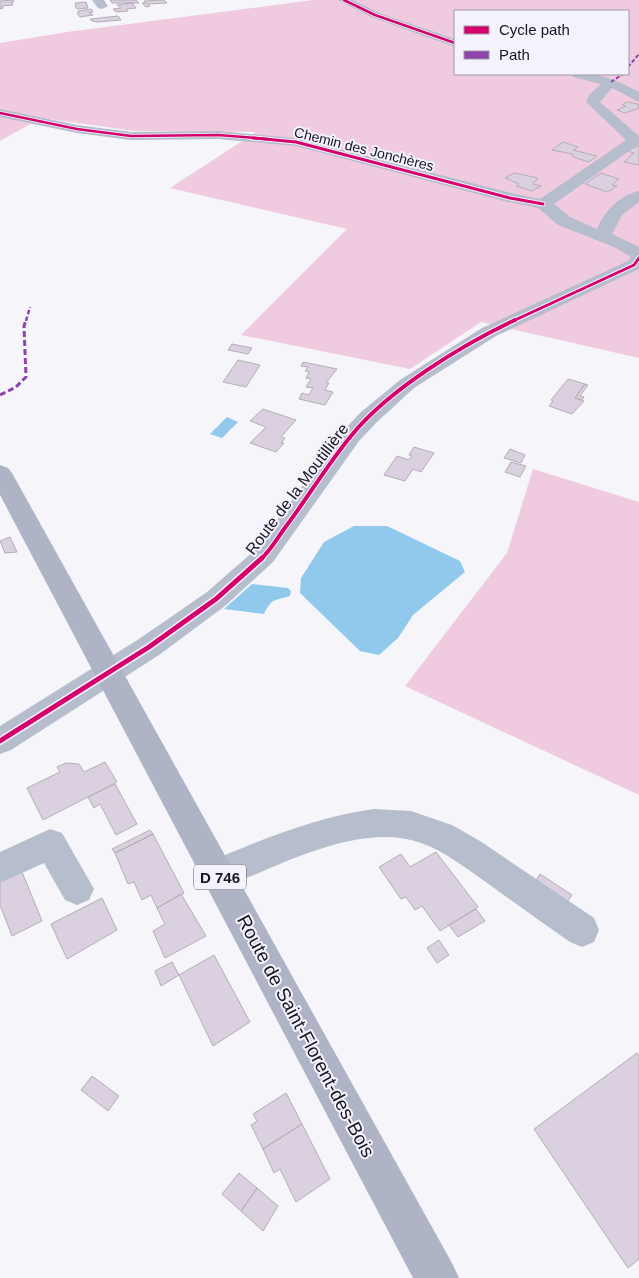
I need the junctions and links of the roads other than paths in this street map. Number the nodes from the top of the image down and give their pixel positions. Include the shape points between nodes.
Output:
1 (344, 0) edge
2 (454, 43) edge
3 (582, 75) edge
4 (611, 82) junction
5 (639, 98) edge
6 (0, 113) edge
7 (637, 140) edge
8 (639, 196) edge
9 (543, 204) junction
10 (603, 235) junction
11 (639, 256) edge
12 (1, 475) edge
13 (109, 670) junction
14 (0, 741) edge
15 (0, 868) edge
16 (218, 874) junction
17 (77, 889) dead end
18 (582, 930) dead end
19 (437, 1278) edge

1 - 2 street via 383,18
3 - 4 street
4 - 5 street
4 - 7 street via 593,102
6 - 9 street, Chemin des Jonchères via 131,136 218,135 296,142
7 - 9 street
8 - 10 street via 614,211
9 - 10 street, Route de la Moutillière via 565,221
10 - 11 street, Route de la Moutillière
11 - 13 street, Route de la Moutillière via 634,265 489,332 408,384 351,436 264,556 216,599
12 - 13 main road, Route de Saint-Florent-des-Bois / D 746
13 - 14 street, Route de la Moutillière
13 - 16 main road, Route de Saint-Florent-des-Bois / D 746
15 - 17 street via 50,844
16 - 18 street via 303,839 358,826 396,823 434,832 463,848
16 - 19 main road, Route de Saint-Florent-des-Bois / D 746

